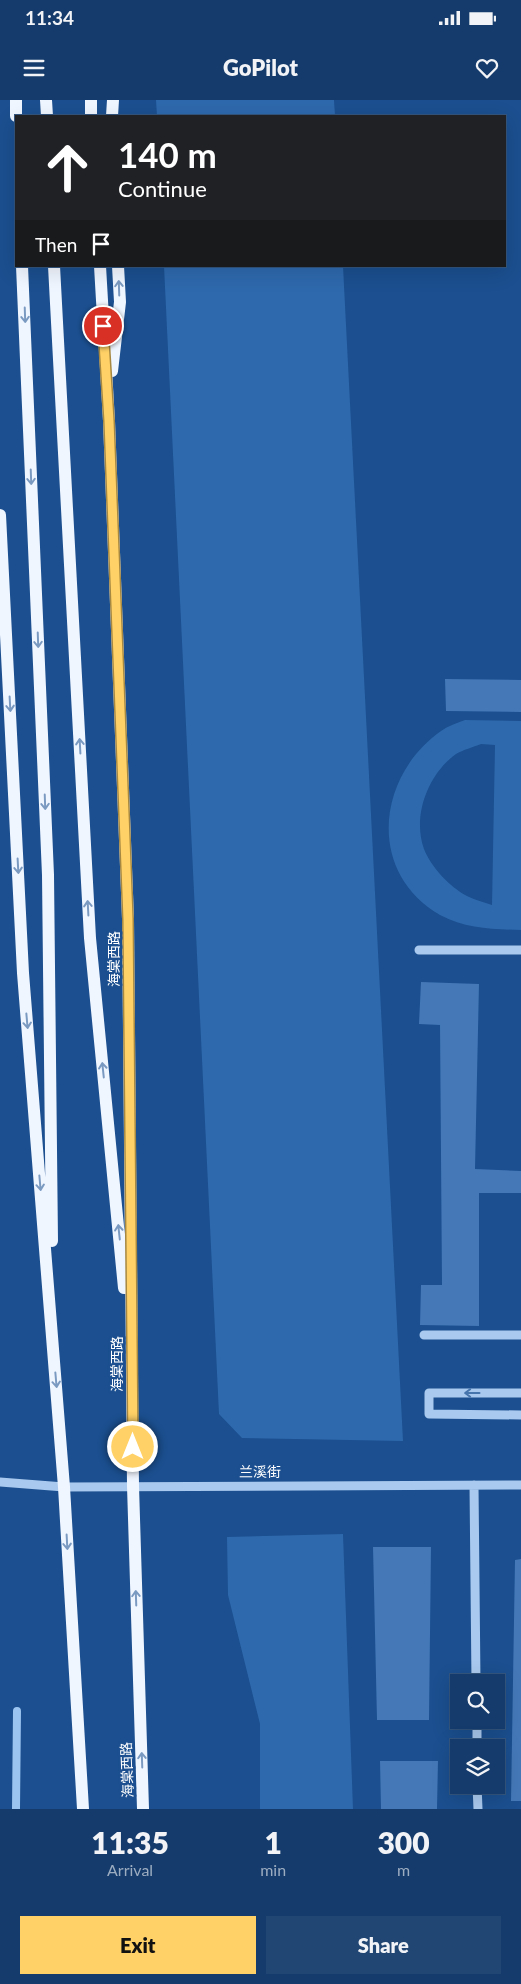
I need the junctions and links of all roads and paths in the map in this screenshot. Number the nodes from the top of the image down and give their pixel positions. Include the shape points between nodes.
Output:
1 (16, 100) edge
2 (46, 100) edge
3 (90, 100) edge
4 (113, 100) edge
5 (16, 115) edge
6 (47, 115) edge
7 (92, 115) edge
8 (112, 115) edge
9 (22, 267) edge
10 (54, 267) edge
11 (100, 267) edge
12 (118, 267) edge
13 (108, 406) junction
14 (0, 515) edge
15 (419, 950) dead end
16 (521, 950) edge
17 (424, 1335) dead end
18 (521, 1335) edge
19 (54, 1357) junction
20 (132, 1368) junction
21 (521, 1393) edge
22 (521, 1415) edge
23 (0, 1482) edge
24 (474, 1485) junction
25 (521, 1485) edge
26 (133, 1486) junction
27 (64, 1487) junction
28 (476, 1674) edge
29 (477, 1794) edge
30 (82, 1809) edge
31 (143, 1809) edge
32 (478, 1809) edge

1 - 5 main road
2 - 6 main road
3 - 7 main road
4 - 8 main road
9 -> 19 main road via 48,875
20 -> 10 main road via 90,938
11 - 13 main road
13 -> 12 main road via 120,302
13 - 20 main road, 海棠西路 via 128,919
14 -> 19 main road via 23,973
15 - 16 street
17 - 18 street
19 -> 27 main road
20 - 26 main road, 海棠西路
21 -> 22 street via 429,1393 429,1414
23 - 27 street, 兰溪街
24 - 25 street, 兰溪街
24 - 26 street, 兰溪街
24 - 28 street
26 - 27 street, 兰溪街
31 -> 26 main road, 海棠西路
27 -> 30 main road
29 - 32 street

